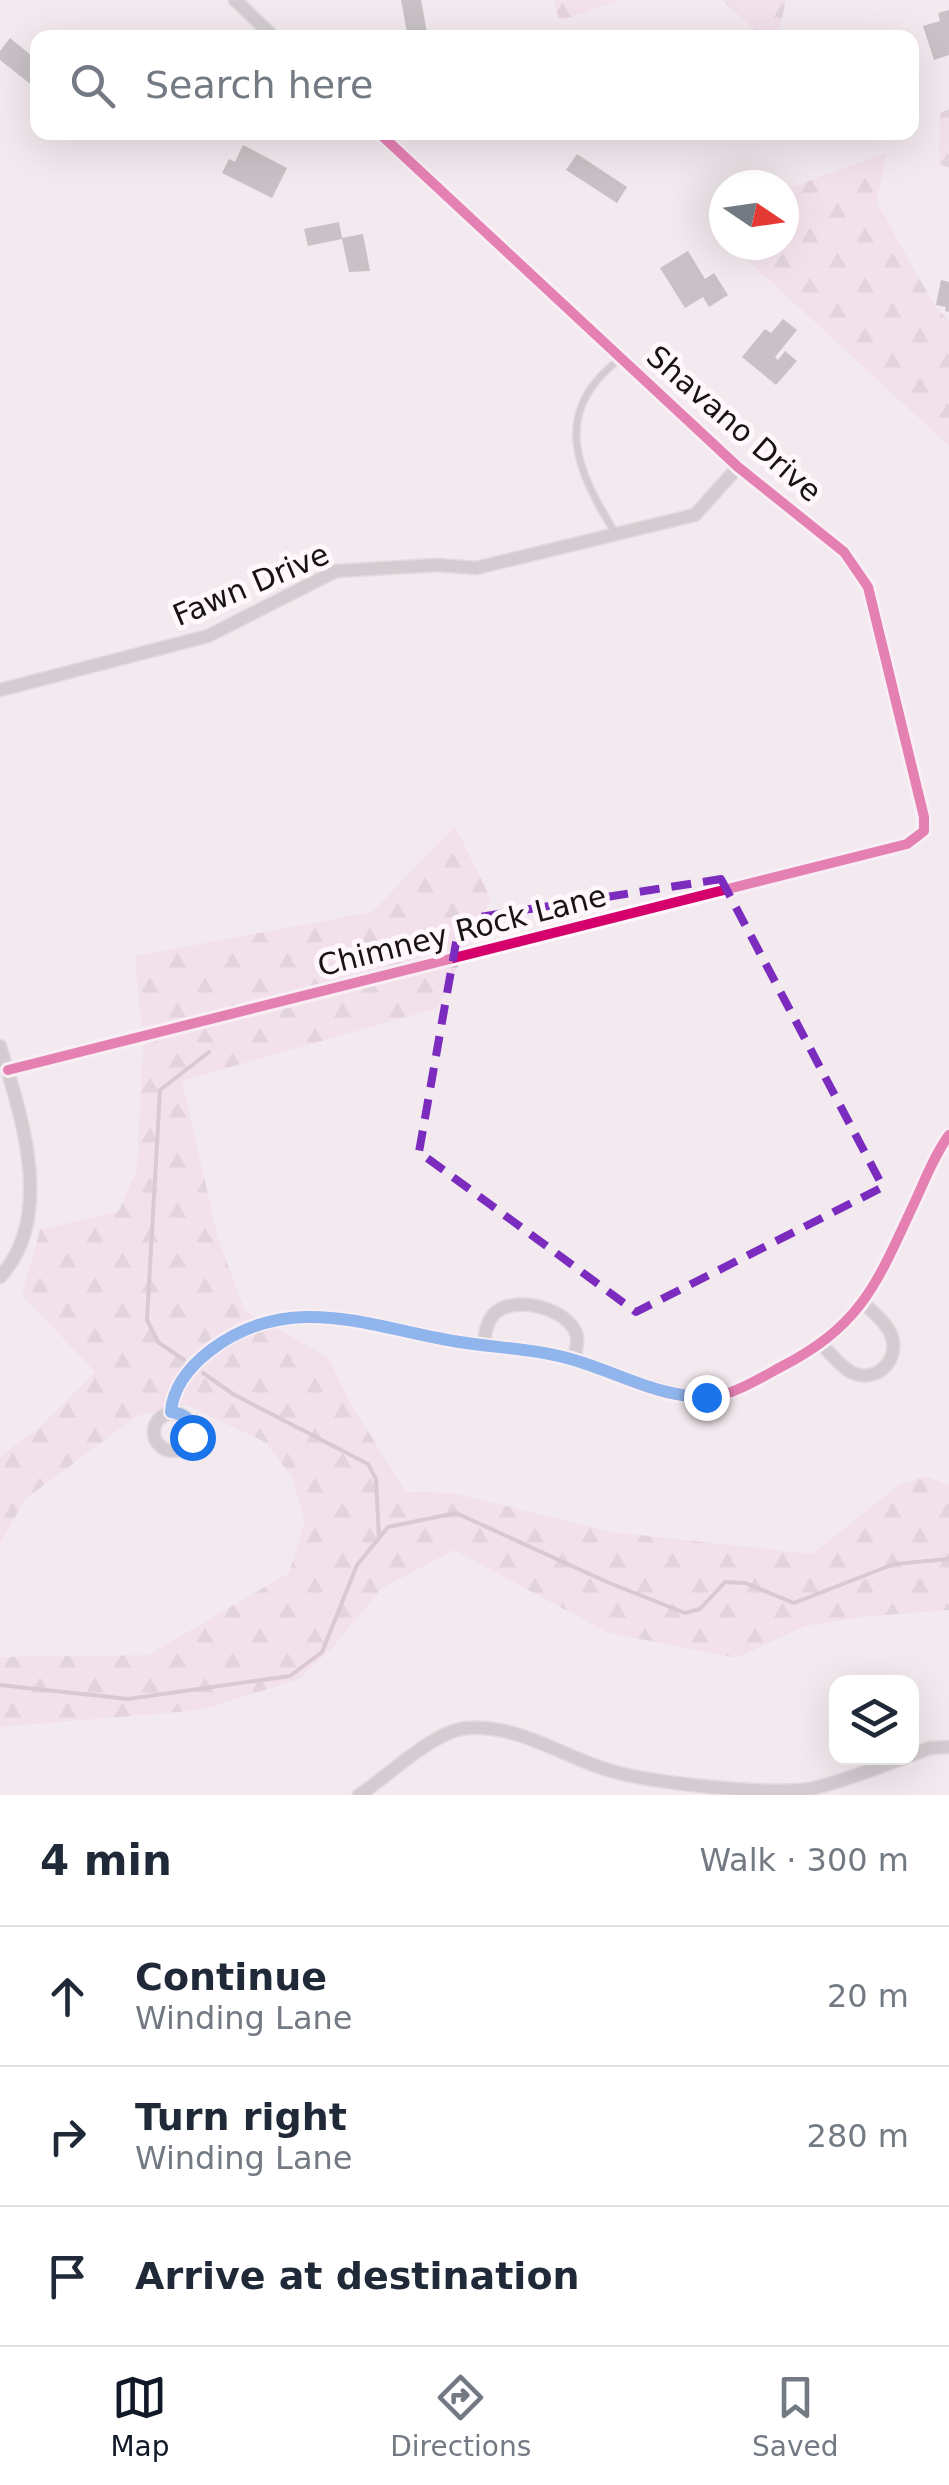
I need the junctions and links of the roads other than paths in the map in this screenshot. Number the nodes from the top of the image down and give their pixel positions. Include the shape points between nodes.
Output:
1 (235, 0) edge
2 (267, 30) edge
3 (387, 140) edge
4 (621, 358) junction
5 (738, 467) junction
6 (616, 534) junction
7 (0, 690) edge
8 (924, 830) joint
9 (0, 1046) edge
10 (8, 1070) junction
11 (949, 1135) edge
12 (5, 1272) edge
13 (864, 1304) junction
14 (821, 1344) junction
15 (484, 1345) junction
16 (574, 1360) junction
17 (171, 1412) dead end
18 (949, 1746) edge
19 (919, 1751) edge
20 (885, 1765) edge
21 (359, 1795) edge

1 - 2 street
3 - 4 street, Shavano Drive
4 - 5 street, Shavano Drive
4 - 6 lane via 582,401 576,448 591,494
5 - 6 street, Fawn Drive via 695,515
5 - 8 street, Shavano Drive via 844,552 868,587
6 - 7 street, Fawn Drive via 476,568 336,570 208,636
8 - 10 street, Chimney Rock Lane via 907,844
9 - 10 street
10 - 12 street via 30,1186 22,1247
11 - 13 street
13 - 14 street
13 - 14 street via 894,1344 879,1374 849,1371
14 - 16 street via 732,1392 706,1397 663,1392
15 - 16 street
15 - 16 street via 496,1312 515,1304 536,1307 570,1323 578,1338
15 - 17 street via 341,1317 262,1322 202,1357 178,1384
18 - 19 street
20 - 21 street via 806,1790 732,1789 636,1777 527,1737 466,1728 440,1737

